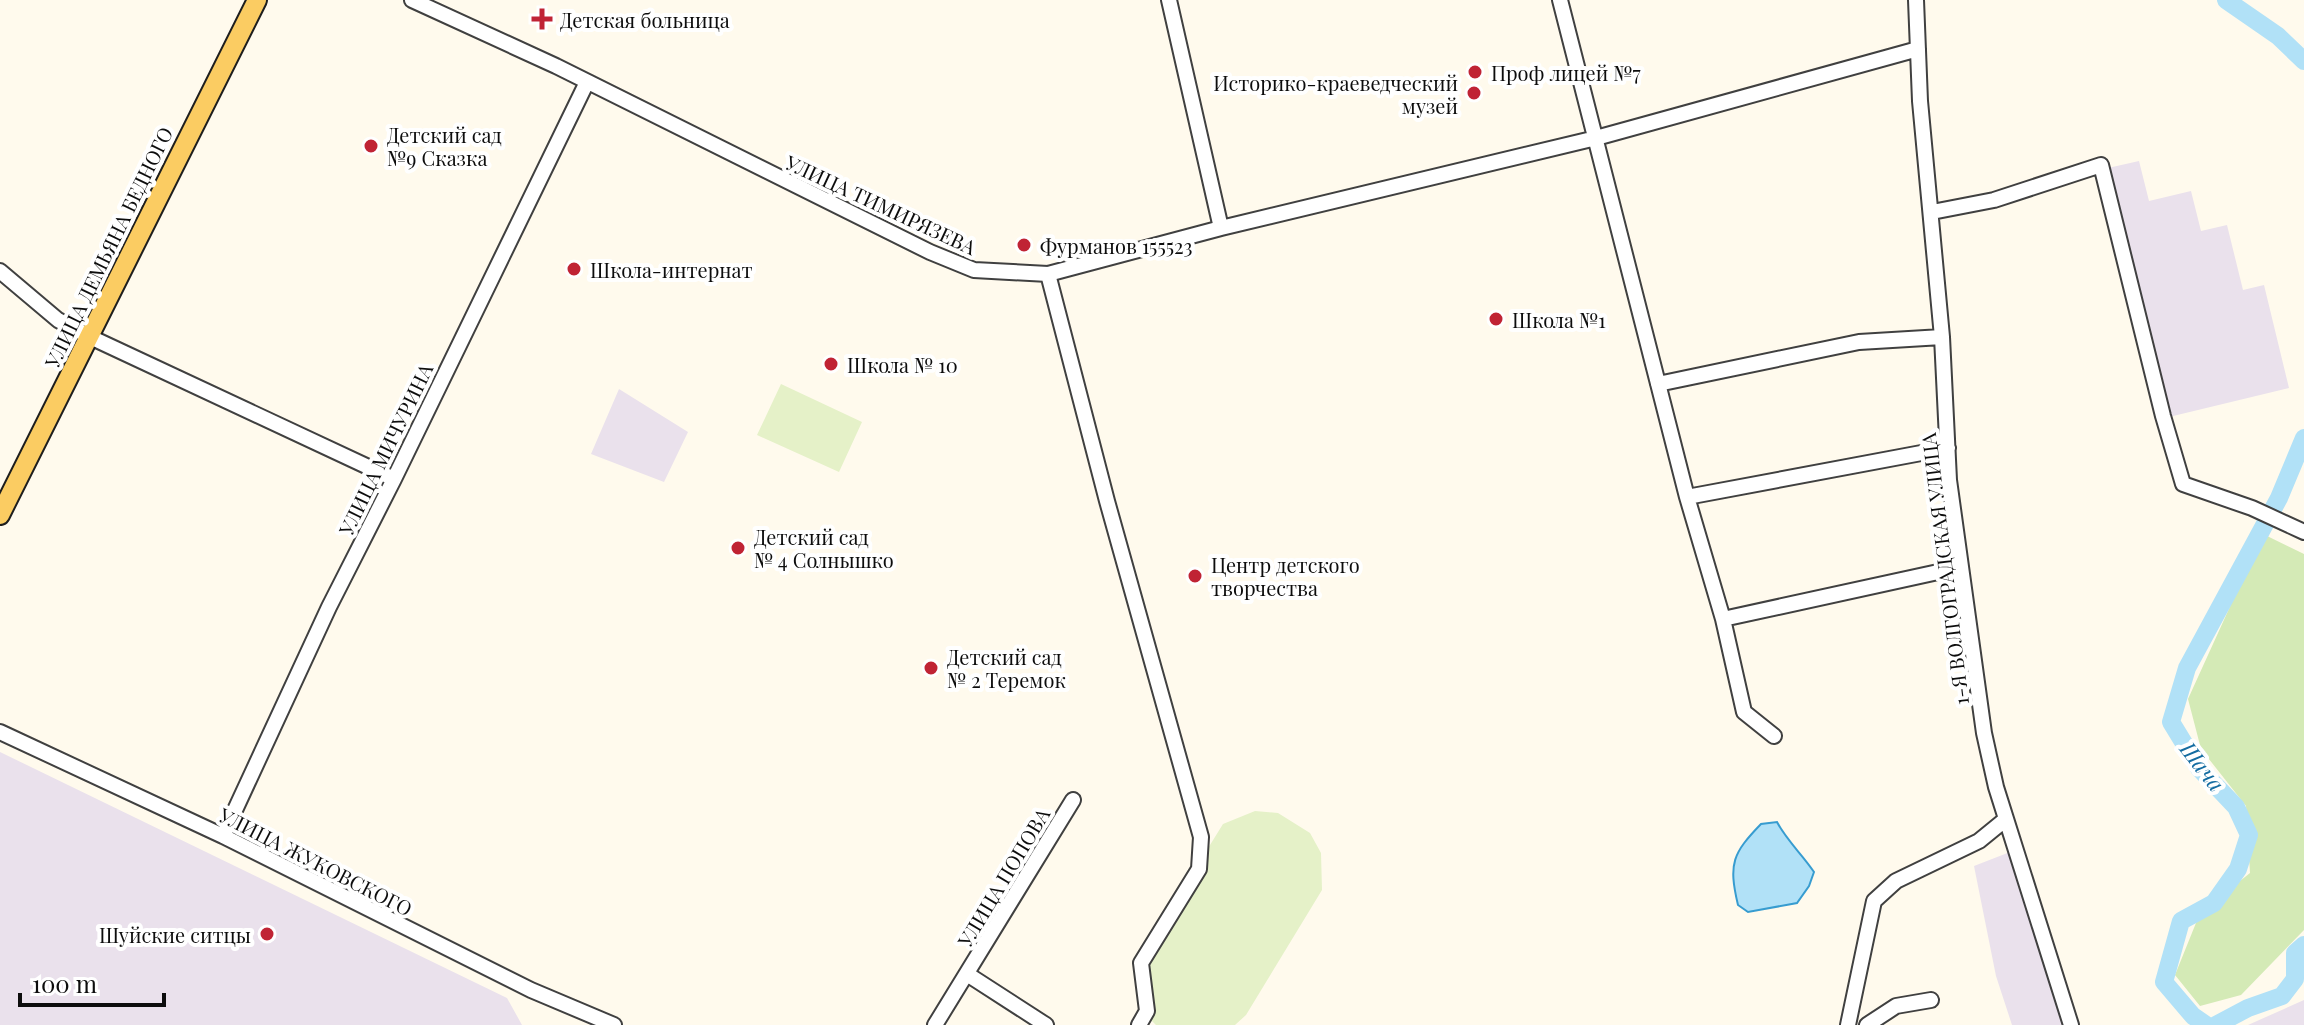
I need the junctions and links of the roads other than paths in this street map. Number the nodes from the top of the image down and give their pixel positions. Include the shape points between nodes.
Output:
1 (257, 0) edge
2 (412, 0) edge
3 (1169, 0) edge
4 (1560, 0) edge
5 (1916, 0) edge
6 (1918, 49) junction
7 (587, 82) junction
8 (1596, 138) junction
9 (1932, 212) junction
10 (1221, 228) junction
11 (0, 271) edge
12 (1048, 274) junction
13 (88, 336) junction
14 (1942, 337) junction
15 (1658, 384) junction
16 (1948, 448) junction
17 (394, 479) junction
18 (1687, 497) junction
19 (0, 515) edge
20 (2304, 532) edge
21 (1961, 567) junction
22 (1723, 619) junction
23 (0, 732) edge
24 (1774, 736) dead end
25 (1073, 800) dead end
26 (2006, 819) junction
27 (223, 836) junction
28 (967, 974) junction
29 (1931, 1000) dead end
30 (614, 1025) edge
31 (935, 1025) edge
32 (1046, 1025) edge
33 (1139, 1025) edge
34 (1848, 1025) edge
35 (1867, 1025) edge
36 (2071, 1025) edge

1 - 13 main road, УЛИЦА ДЕМЬЯНА БЕДНОГО
2 - 7 street, УЛИЦА ТИМИРЯЗЕВА
3 - 10 street
4 - 8 street
5 - 6 street, 1-Я ВОЛГОГРАДСКАЯ УЛИЦА
6 - 8 street, УЛИЦА ТИМИРЯЗЕВА
6 - 9 street, 1-Я ВОЛГОГРАДСКАЯ УЛИЦА
7 - 12 street, УЛИЦА ТИМИРЯЗЕВА via 930,252 974,270
7 - 17 street, УЛИЦА МИЧУРИНА
8 - 10 street, УЛИЦА ТИМИРЯЗЕВА
8 - 15 street
9 - 14 street, 1-Я ВОЛГОГРАДСКАЯ УЛИЦА
9 - 20 street via 1994,200 2101,165 2183,484
10 - 12 street, УЛИЦА ТИМИРЯЗЕВА
11 - 13 street via 58,320
12 - 33 street via 1201,837 1199,869 1141,963 1147,1011
13 - 17 street
13 - 19 main road, УЛИЦА ДЕМЬЯНА БЕДНОГО
14 - 15 street via 1859,342
14 - 16 street, 1-Я ВОЛГОГРАДСКАЯ УЛИЦА
15 - 18 street
16 - 18 street
16 - 21 street, 1-Я ВОЛГОГРАДСКАЯ УЛИЦА
17 - 27 street, УЛИЦА МИЧУРИНА
18 - 22 street
21 - 22 street
21 - 26 street, 1-Я ВОЛГОГРАДСКАЯ УЛИЦА via 1984,733
22 - 24 street via 1744,712
23 - 27 street, УЛИЦА ЖУКОВСКОГО
25 - 28 street, УЛИЦА ПОПОВА
26 - 34 street via 1979,841 1896,881 1874,901
26 - 36 street, 1-Я ВОЛГОГРАДСКАЯ УЛИЦА
27 - 30 street, УЛИЦА ЖУКОВСКОГО via 531,990
28 - 31 street, УЛИЦА ПОПОВА
28 - 32 street, УЛИЦА ПОПОВА
29 - 35 street via 1896,1006

